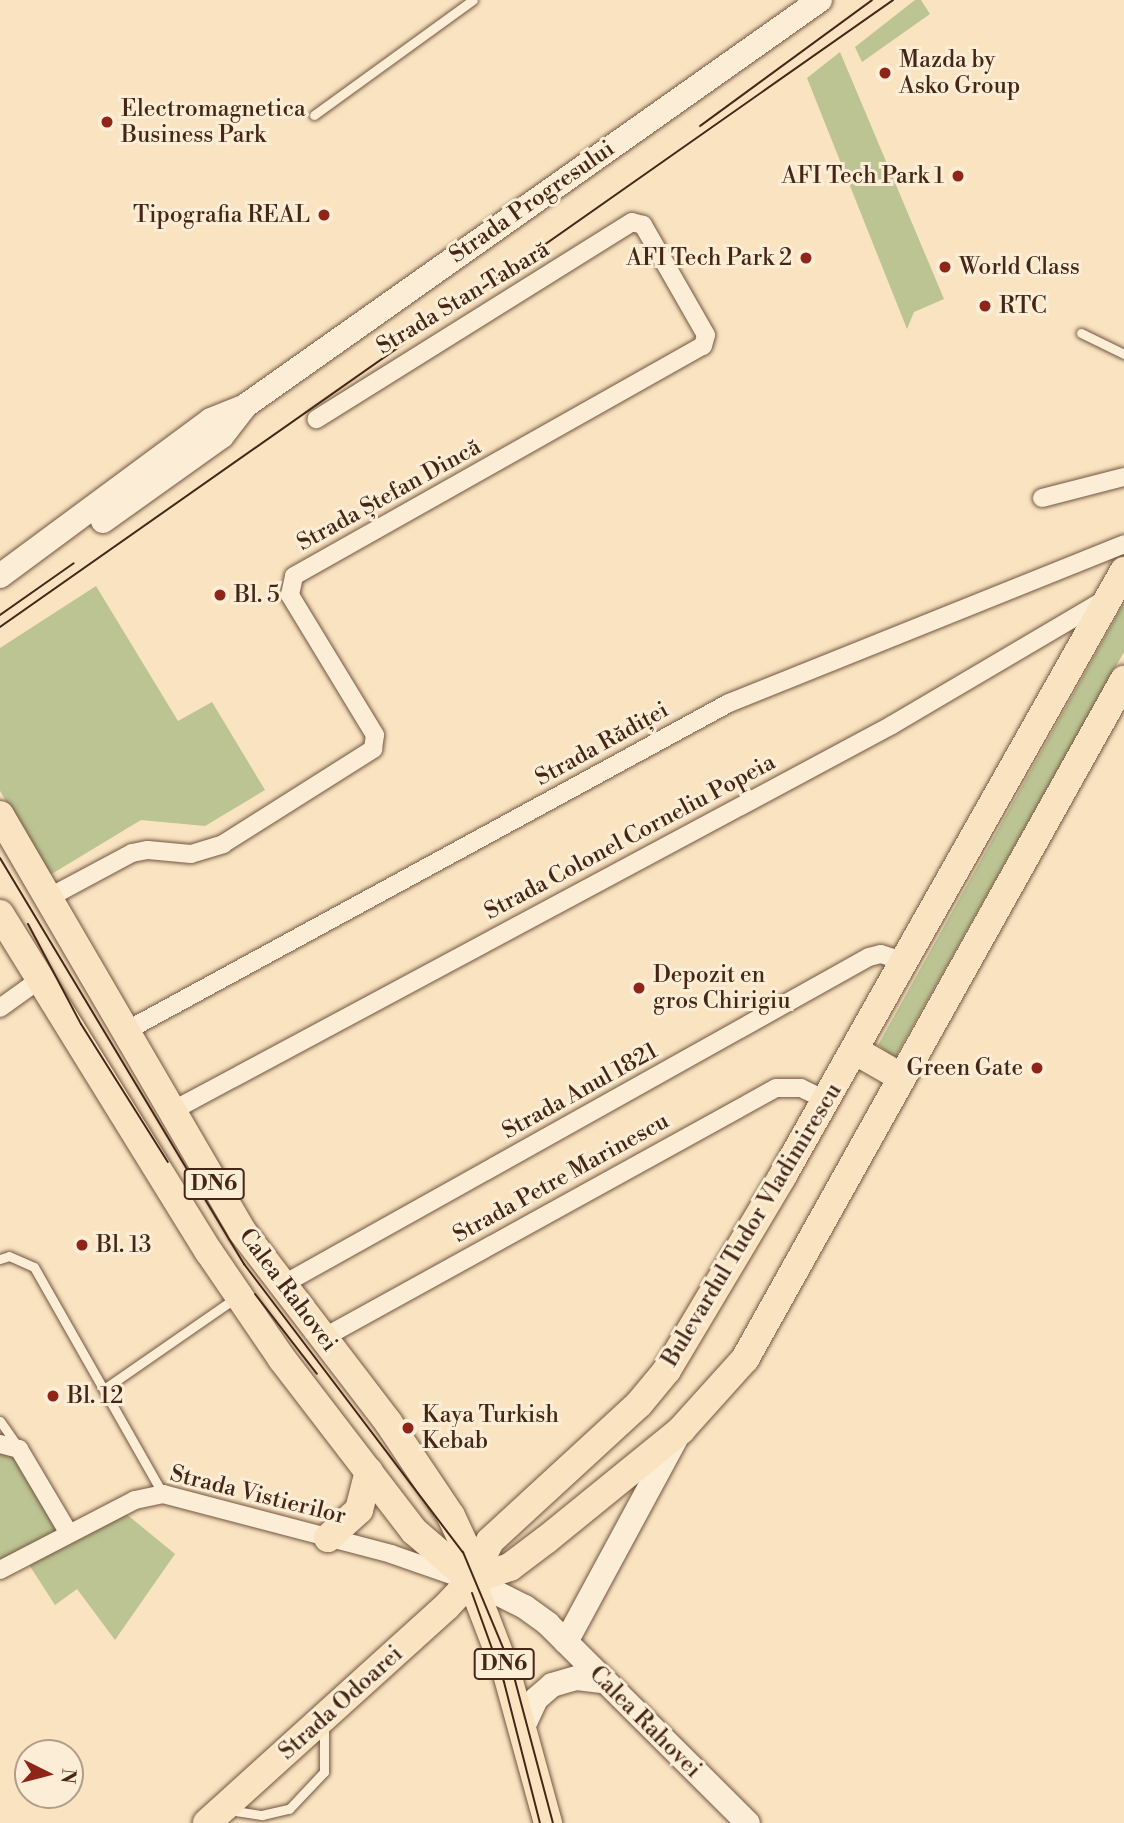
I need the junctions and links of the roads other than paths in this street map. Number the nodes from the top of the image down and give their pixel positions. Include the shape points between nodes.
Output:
1 (472, 0) edge
2 (820, 0) edge
3 (314, 116) dead end
4 (638, 223) joint
5 (1081, 333) dead end
6 (1124, 354) edge
7 (245, 406) junction
8 (317, 419) dead end
9 (1124, 477) edge
10 (1042, 498) dead end
11 (1124, 544) edge
12 (1094, 556) junction
13 (0, 576) edge
14 (1116, 584) edge
15 (0, 594) edge
16 (1048, 634) junction
17 (1074, 660) junction
18 (1124, 680) edge
19 (0, 815) edge
20 (48, 898) junction
21 (0, 914) edge
22 (903, 961) junction
23 (39, 981) junction
24 (0, 1008) edge
25 (124, 1032) junction
26 (854, 1050) junction
27 (901, 1077) junction
28 (826, 1100) junction
29 (170, 1112) junction
30 (0, 1259) edge
31 (282, 1285) junction
32 (239, 1296) junction
33 (323, 1338) junction
34 (104, 1389) junction
35 (0, 1421) edge
36 (681, 1430) junction
37 (0, 1444) edge
38 (19, 1449) junction
39 (369, 1471) junction
40 (163, 1494) junction
41 (68, 1532) junction
42 (328, 1538) junction
43 (0, 1570) edge
44 (471, 1580) junction
45 (566, 1642) junction
46 (602, 1681) junction
47 (324, 1718) junction
48 (523, 1727) junction
49 (215, 1816) edge
50 (548, 1823) edge
51 (748, 1823) edge

1 - 3 lane
2 - 7 main road, Strada Progresului
4 - 8 street, Strada Stan Tabară
4 - 20 street, Strada Ștefan Dincă via 706,341 294,576 290,595 375,735 373,749 214,848 191,854 132,853
5 - 6 lane
7 - 13 main road, Strada Progresului via 211,420
7 - 15 main road, Strada Progresului via 222,436
9 - 10 street
11 - 12 street, Strada Rădiței
12 - 14 street via 1111,561
12 - 25 street, Strada Rădiței via 729,703
14 - 16 street, Strada Colonel Corneliu Popeia
14 - 17 main road, Bulevardul Tudor Vladimirescu
16 - 17 street via 1066,634 1073,639
16 - 29 street, Strada Colonel Corneliu Popeia via 892,724
17 - 22 main road, Bulevardul Tudor Vladimirescu
18 - 27 main road
19 - 20 main road, Calea Rahovei / DN6
20 - 25 main road, Calea Rahovei / DN6
21 - 23 main road, Calea Rahovei / DN6
22 - 26 main road, Bulevardul Tudor Vladimirescu
22 - 31 street, Strada Anul 1821 via 881,954 869,957
23 - 24 street
23 - 32 main road, Calea Rahovei / DN6
25 - 29 main road, Calea Rahovei / DN6
26 - 27 main road
26 - 28 main road, Bulevardul Tudor Vladimirescu
27 - 36 main road via 745,1359
28 - 33 street, Strada Petre Marinescu via 801,1088 775,1088
28 - 44 main road, Bulevardul Tudor Vladimirescu via 667,1370 639,1404 490,1541
29 - 31 main road, Calea Rahovei / DN6 via 242,1231
30 - 34 lane via 9,1256 34,1267
31 - 33 main road, Calea Rahovei / DN6
32 - 34 lane
32 - 39 main road, Calea Rahovei / DN6
33 - 44 main road, Calea Rahovei / DN6 via 442,1501 468,1552
34 - 40 lane
35 - 38 lane
36 - 44 main road via 510,1567
36 - 45 main road
37 - 38 street
38 - 41 street
39 - 42 main road via 359,1510
39 - 44 main road, Calea Rahovei / DN6 via 414,1531
40 - 41 street, Strada Vistierilor via 135,1500
40 - 42 street, Strada Vistierilor
41 - 43 street, Strada Vistierilor
42 - 44 street, Strada Vistierilor
44 - 45 main road, Calea Rahovei via 525,1607
44 - 47 main road, Strada Odoarei
44 - 48 main road, DN6
45 - 46 main road, Calea Rahovei
46 - 48 main road via 577,1678 552,1685 536,1699
46 - 51 main road, Calea Rahovei
47 - 49 main road, Strada Odoarei
47 - 49 lane via 324,1772 289,1808 262,1815
48 - 50 main road, DN6

